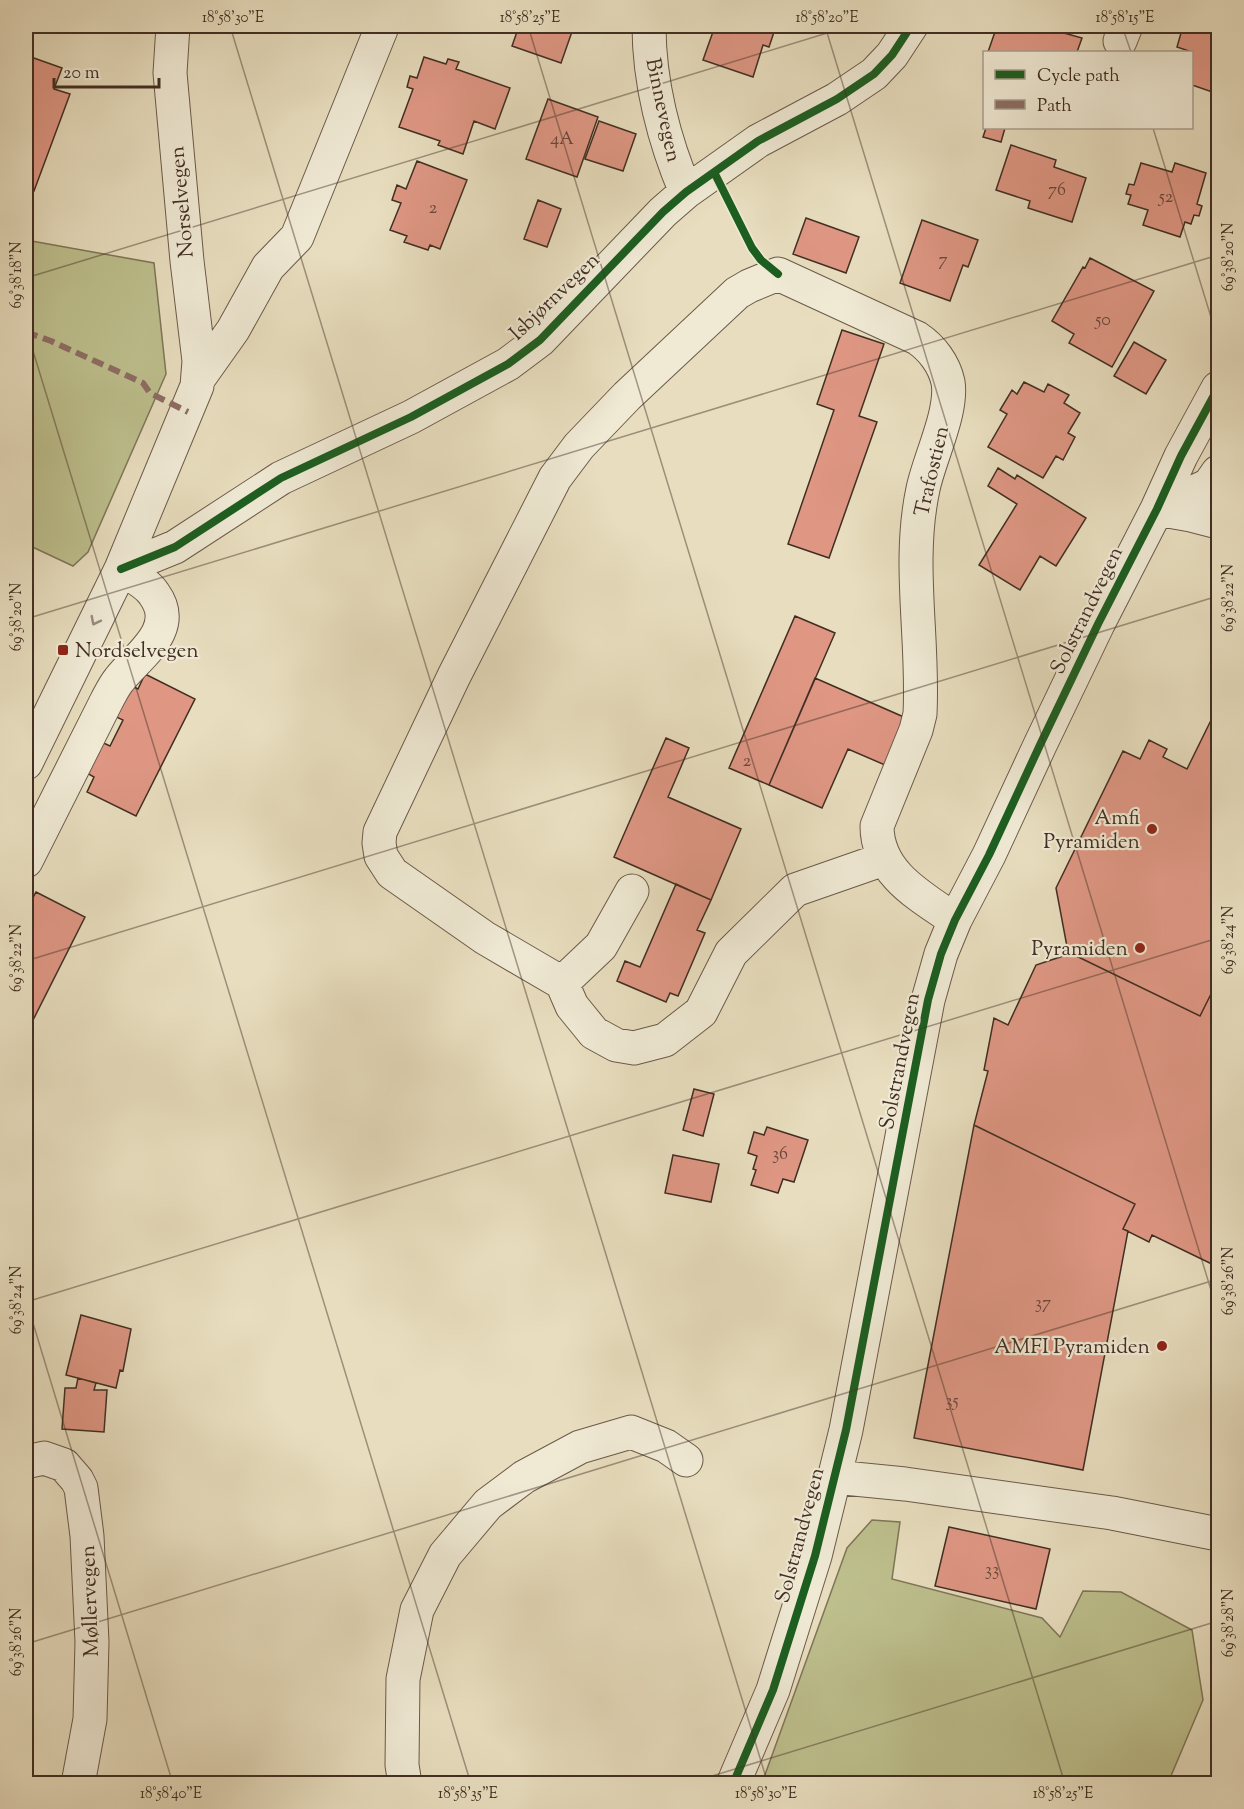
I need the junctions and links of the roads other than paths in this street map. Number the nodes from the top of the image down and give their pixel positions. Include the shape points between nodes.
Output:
1 (173, 26) edge
2 (649, 26) edge
3 (909, 26) edge
4 (382, 27) dead end
5 (686, 192) junction
6 (199, 378) junction
7 (1218, 388) edge
8 (1218, 472) edge
9 (1157, 510) junction
10 (1218, 522) edge
11 (121, 569) junction
12 (26, 763) edge
13 (884, 859) junction
14 (26, 861) edge
15 (632, 891) dead end
16 (955, 920) junction
17 (562, 983) junction
18 (686, 1460) dead end
19 (26, 1462) edge
20 (834, 1478) junction
21 (1218, 1534) edge
22 (78, 1784) edge
23 (405, 1784) edge
24 (734, 1784) edge

1 - 6 street, Norselvegen via 170,73
2 - 5 street, Binnevegen via 667,143
3 - 5 street, Isbjørnvegen via 882,66 867,79 758,141
4 - 6 street via 297,237 267,267 233,330
5 - 11 street, Isbjørnvegen via 540,340 508,364 411,417 281,478 183,543
6 - 11 street
7 - 9 street, Solstrandvegen
8 - 9 street via 1209,485
9 - 10 street
9 - 16 street, Solstrandvegen
11 -> 12 street
11 - 14 street via 154,592 160,603 161,623 149,648 118,680
13 - 16 street, Trafostien via 910,888
13 - 17 street via 795,890 731,952 701,1012 665,1040 634,1048 616,1045 594,1033 573,1006
13 - 17 street, Trafostien via 877,826 920,714 918,526 923,489 946,410 948,382 937,357 917,338 778,274 737,293 627,396 579,446 555,478 380,832 381,856 392,873 485,938
15 - 17 street via 601,945
16 - 20 street, Solstrandvegen via 928,1000
18 - 23 street via 666,1446 631,1432 580,1447 524,1477 488,1504 445,1555 417,1610 403,1679
19 - 22 street, Møllervegen via 44,1458 64,1465 81,1488 92,1642 90,1719
20 - 21 street via 1112,1513
20 - 24 street, Solstrandvegen via 815,1556 773,1690

